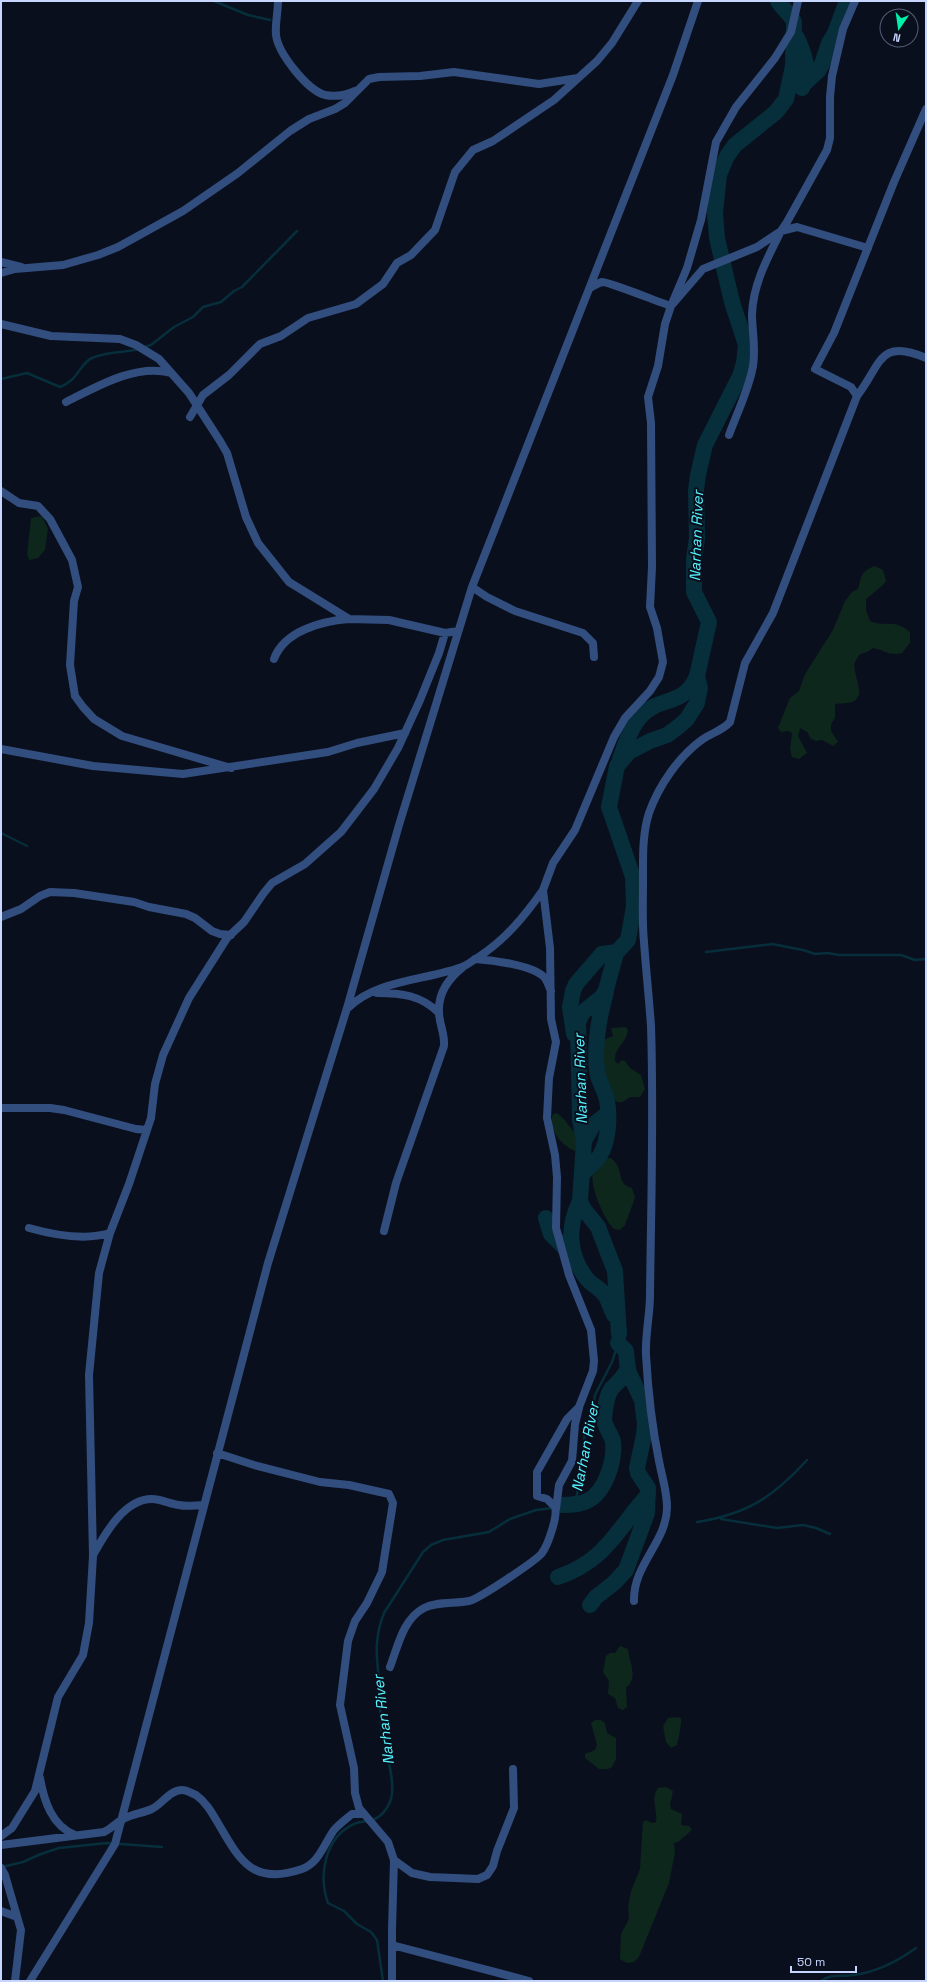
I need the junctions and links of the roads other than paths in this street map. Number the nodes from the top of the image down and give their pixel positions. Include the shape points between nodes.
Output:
1 (278, 1) edge
2 (638, 1) edge
3 (698, 1) edge
4 (798, 1) edge
5 (855, 1) edge
6 (578, 78) junction
7 (359, 89) junction
8 (926, 109) edge
9 (781, 231) junction
10 (868, 248) junction
11 (1, 262) edge
12 (26, 268) junction
13 (1, 274) edge
14 (590, 288) junction
15 (671, 306) junction
16 (1, 324) edge
17 (926, 358) edge
18 (171, 373) junction
19 (857, 396) junction
20 (66, 402) dead end
21 (197, 404) junction
22 (190, 417) dead end
23 (729, 435) dead end
24 (1, 491) edge
25 (472, 587) junction
26 (349, 619) junction
27 (458, 631) junction
28 (445, 633) junction
29 (594, 657) dead end
30 (274, 659) dead end
31 (405, 733) junction
32 (1, 749) edge
33 (230, 768) junction
34 (543, 890) junction
35 (1, 917) edge
36 (231, 935) junction
37 (475, 959) junction
38 (463, 967) junction
39 (552, 992) junction
40 (371, 993) junction
41 (347, 1008) junction
42 (438, 1013) junction
43 (1, 1108) edge
44 (147, 1130) junction
45 (29, 1228) dead end
46 (384, 1231) dead end
47 (110, 1233) junction
48 (579, 1407) junction
49 (217, 1453) junction
50 (204, 1505) junction
51 (556, 1509) junction
52 (93, 1556) junction
53 (634, 1601) dead end
54 (390, 1667) dead end
55 (513, 1769) dead end
56 (39, 1773) junction
57 (364, 1814) junction
58 (122, 1819) junction
59 (1, 1836) edge
60 (76, 1836) junction
61 (1, 1845) edge
62 (394, 1860) junction
63 (1, 1868) edge
64 (1, 1911) edge
65 (17, 1917) junction
66 (392, 1945) junction
67 (15, 1981) edge
68 (30, 1981) edge
69 (392, 1981) edge
70 (529, 1981) edge

1 - 7 street via 276,35 284,55 302,78 314,90 324,95 342,95
2 - 6 street via 607,49
3 - 14 street via 673,75
4 - 15 street via 791,32 775,58 736,107 716,142 701,220 687,268
5 - 9 street via 843,29 832,76 830,138 827,150
6 - 7 street via 539,84 454,72 378,77 370,79
6 - 21 street via 554,100 509,132 473,150 455,172 435,230 411,255 397,263 382,284 356,304 308,318 281,336 260,344 229,375 202,395
7 - 12 street via 346,103 309,119 290,131 238,173 183,211 118,246 63,265
8 - 10 street
9 - 10 street via 797,228
9 - 15 street via 748,252 702,269
9 - 23 street via 755,289 752,314 753,366
10 - 19 street via 834,333 815,369 851,387
11 - 12 street
12 - 13 street
14 - 15 street via 602,282 614,284
14 - 25 street
15 - 34 street via 663,332 658,366 648,397 651,423 650,608 657,628 663,662 659,677 650,691 625,718 614,737 575,830 553,863
16 - 18 street via 51,336 120,339 159,358
17 - 19 street via 903,350 888,353
18 - 20 street via 162,370 128,375
18 - 21 street
19 - 53 street via 773,613 745,663 730,722 692,748 677,763 649,814 645,834 643,941 650,1004 654,1111 650,1299 646,1353 652,1423 665,1483 667,1509 662,1532 637,1577
21 - 22 street
21 - 26 street via 227,453 246,517 258,543 290,582
24 - 33 street via 5,496 19,502 38,506 50,519 72,560 78,587 74,601 70,665 75,696 83,707 94,719 122,736
25 - 27 street
25 - 29 street via 487,598 515,611 583,633 593,643
26 - 28 street via 389,620
26 - 30 street via 320,623 300,632 278,650
27 - 28 street
27 - 41 street
28 - 31 street
31 - 33 street via 328,752
31 - 36 street via 374,789 341,832 305,864 272,883 244,922
32 - 33 street via 93,766 170,774
34 - 37 street via 505,937
34 - 39 street
35 - 36 street via 50,892 74,893 134,902 186,914 212,931
36 - 44 street via 189,998 174,1026 154,1084
37 - 38 street
37 - 39 street via 534,971 544,977
38 - 40 street via 399,983
38 - 42 street via 445,986
39 - 48 street via 551,1019 556,1042 549,1078 547,1118 555,1155 556,1228 569,1275 591,1330 594,1346 592,1371
40 - 41 street
40 - 42 street via 422,999
41 - 49 street via 268,1263
42 - 46 street via 444,1046 396,1183
43 - 44 street via 64,1110
44 - 47 street
45 - 47 street via 65,1235 100,1236
47 - 52 street via 99,1273 89,1375
48 - 51 street via 574,1424 572,1461 559,1485
48 - 51 street via 567,1419 536,1472 537,1496 547,1500
49 - 50 street
49 - 57 street via 320,1482 349,1485 389,1494 393,1503 382,1572 355,1621 348,1640 340,1705 354,1768 355,1793
50 - 52 street via 180,1506 154,1499 143,1500 116,1520
50 - 58 street
51 - 54 street via 554,1523 542,1553 494,1589 470,1601 424,1608 404,1628
52 - 56 street via 89,1623 83,1656 58,1697
55 - 62 street via 514,1808 497,1851 494,1866 487,1875 478,1879 430,1877 412,1873
56 - 59 street via 35,1791 12,1828
56 - 60 street via 49,1811 61,1827
57 - 58 street via 352,1814 334,1830 310,1866 275,1875 258,1872 245,1864 211,1811 199,1797 186,1790 170,1794 151,1809
57 - 62 street via 388,1842
58 - 60 street via 112,1829
58 - 68 street via 115,1844
60 - 61 street
62 - 66 street
63 - 65 street
64 - 65 street
65 - 67 street via 21,1930
66 - 69 street
66 - 70 street

